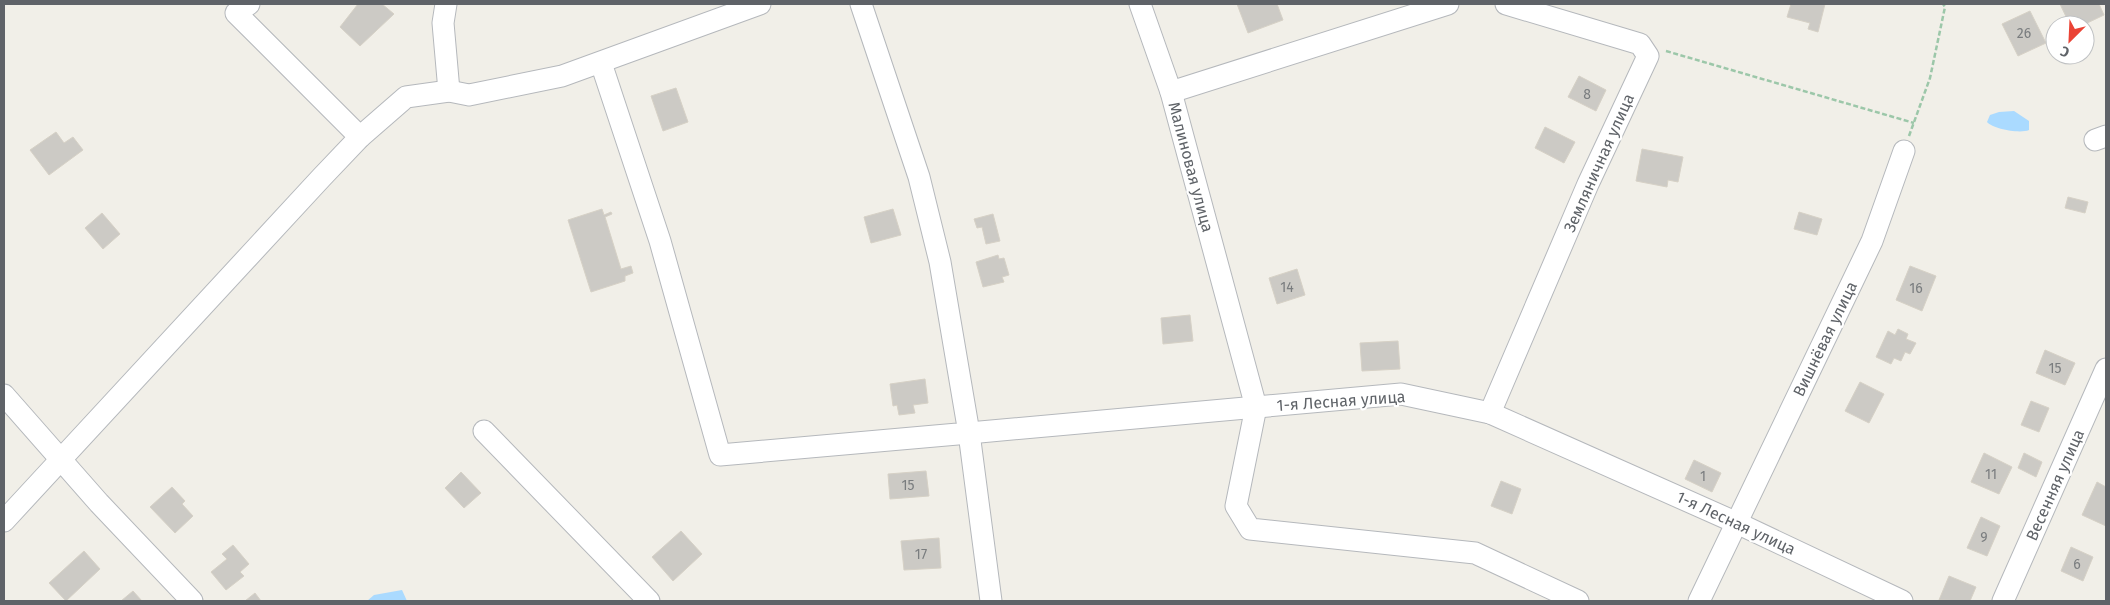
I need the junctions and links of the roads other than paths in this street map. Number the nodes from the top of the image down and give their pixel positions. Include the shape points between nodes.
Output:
1 (249, 4) edge
2 (428, 4) edge
3 (760, 4) edge
4 (860, 4) edge
5 (1140, 4) edge
6 (1448, 4) edge
7 (1506, 4) edge
8 (445, 13) edge
9 (601, 63) junction
10 (449, 91) junction
11 (1171, 92) junction
12 (360, 137) junction
13 (1904, 151) road end
14 (2106, 368) edge
15 (4, 395) edge
16 (1256, 407) junction
17 (1490, 413) junction
18 (484, 431) dead end
19 (969, 433) junction
20 (60, 460) junction
21 (4, 521) edge
22 (1737, 523) junction
23 (192, 601) edge
24 (649, 601) edge
25 (991, 601) edge
26 (1578, 601) edge
27 (1699, 601) edge
28 (1902, 601) edge
29 (2003, 601) edge

1 - 12 street via 236,13
2 - 8 street
3 - 9 street
4 - 19 street via 919,177 940,262
5 - 11 street
6 - 11 street, Малиновая улица
7 - 17 street, Земляничная улица via 1640,44 1648,56 1588,184
8 - 10 street
9 - 10 street via 562,76 469,95
9 - 19 street, 1-я Лесная улица via 660,240 720,455
10 - 12 street via 406,97
11 - 16 street, Малиновая улица
12 - 20 street
13 - 22 street, Вишнёвая улица via 1872,242
14 - 29 street, Весенняя улица
15 - 20 street
16 - 17 street, 1-я Лесная улица via 1402,394
16 - 19 street, 1-я Лесная улица
16 - 26 street via 1236,506 1250,529 1475,553
17 - 22 street, 1-я Лесная улица
18 - 24 street
19 - 25 street
20 - 21 street
20 - 23 street
22 - 27 street, Вишнёвая улица
22 - 28 street, 1-я Лесная улица

